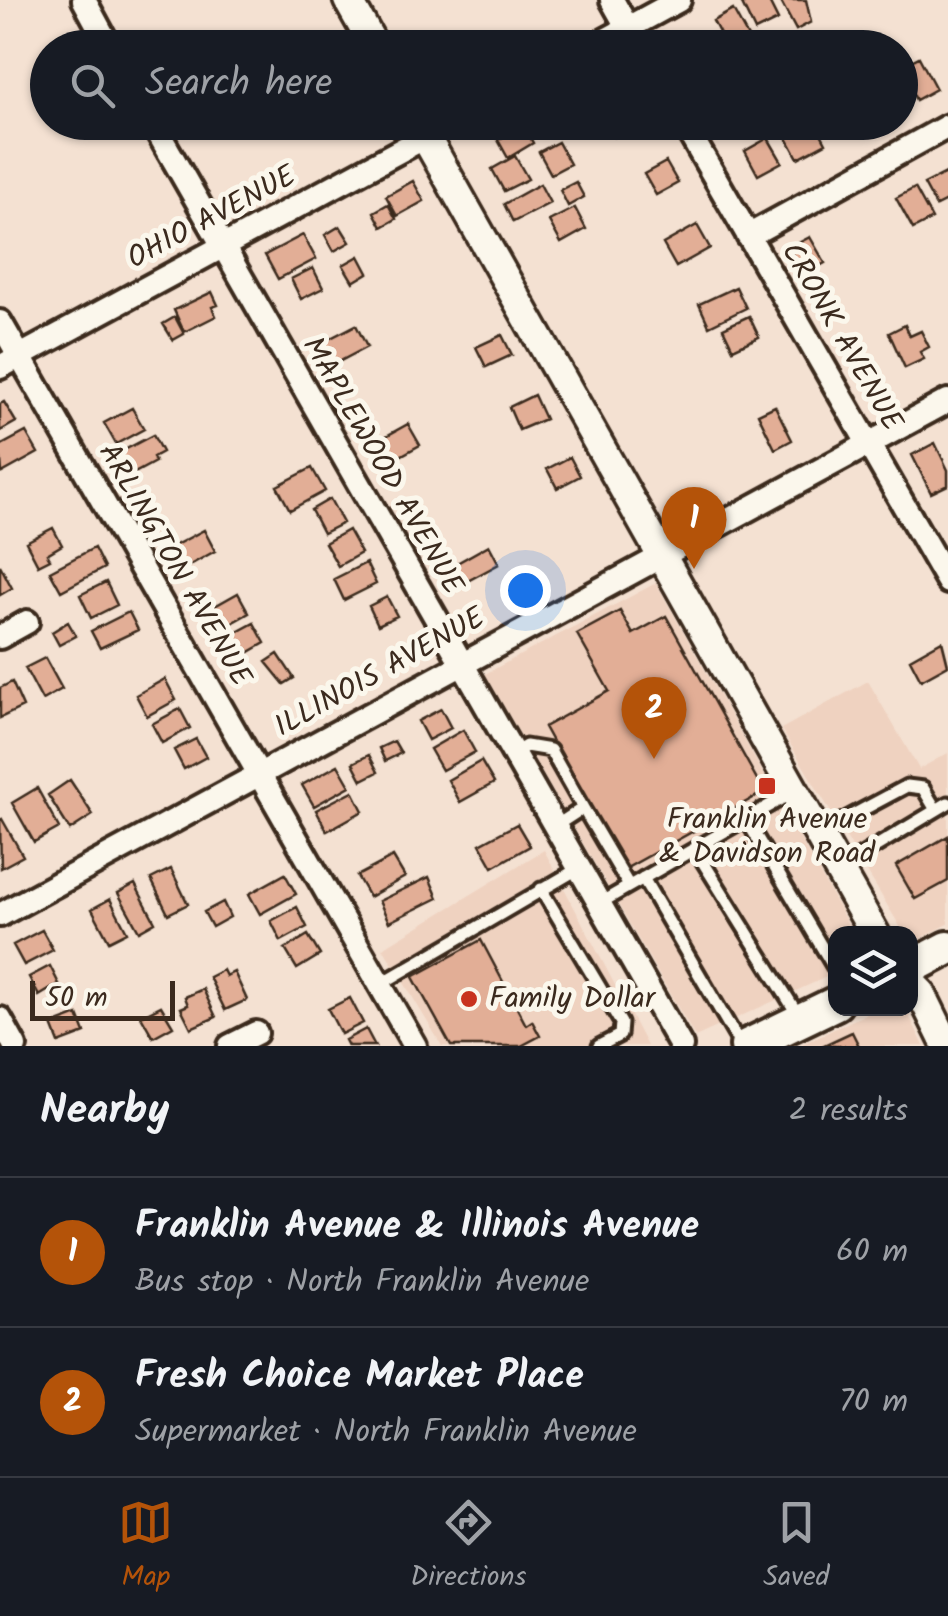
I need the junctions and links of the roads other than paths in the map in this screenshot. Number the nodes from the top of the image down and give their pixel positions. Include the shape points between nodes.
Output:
1 (84, 0) edge
2 (348, 0) edge
3 (612, 0) edge
4 (679, 0) edge
5 (100, 30) edge
6 (365, 30) edge
7 (629, 30) edge
8 (643, 30) edge
9 (948, 126) edge
10 (162, 140) edge
11 (404, 140) edge
12 (427, 140) edge
13 (693, 140) edge
14 (748, 236) junction
15 (222, 246) junction
16 (0, 322) edge
17 (10, 362) edge
18 (948, 401) edge
19 (868, 444) junction
20 (662, 555) junction
21 (948, 582) edge
22 (27, 622) dead end
23 (0, 637) edge
24 (461, 663) junction
25 (514, 753) junction
26 (260, 774) junction
27 (793, 792) junction
28 (948, 803) edge
29 (583, 808) junction
30 (936, 810) junction
31 (746, 818) junction
32 (557, 825) junction
33 (817, 834) junction
34 (695, 848) junction
35 (581, 868) junction
36 (838, 869) junction
37 (644, 878) junction
38 (629, 886) junction
39 (542, 889) junction
40 (600, 904) junction
41 (0, 915) edge
42 (870, 926) edge
43 (948, 948) edge
44 (828, 958) edge
45 (918, 964) edge
46 (379, 984) junction
47 (918, 990) edge
48 (828, 1007) edge
49 (0, 1019) edge
50 (800, 1019) junction
51 (256, 1034) dead end
52 (15, 1046) edge
53 (230, 1046) edge
54 (414, 1046) edge
55 (599, 1046) edge
56 (681, 1046) edge
57 (744, 1046) edge
58 (947, 1046) edge

1 - 5 street
2 - 6 street
3 - 7 street
4 - 8 street
9 - 14 street
10 - 15 street, MAPLEWOOD AVENUE
11 - 15 street, OHIO AVENUE
12 - 20 street
13 - 14 street, CRONK AVENUE
14 - 19 street, CRONK AVENUE
15 - 17 street, OHIO AVENUE
15 - 24 street, MAPLEWOOD AVENUE
16 - 17 street, ARLINGTON AVENUE
17 - 26 street, ARLINGTON AVENUE
18 - 19 street, ILLINOIS AVENUE
19 - 20 street, ILLINOIS AVENUE
19 - 21 street, CRONK AVENUE
20 - 24 street, ILLINOIS AVENUE
20 - 27 street
22 - 23 street
24 - 25 street, MAPLEWOOD AVENUE
24 - 26 street, ILLINOIS AVENUE
25 - 29 lane via 526,746 550,750
25 - 32 street, MAPLEWOOD AVENUE
26 - 41 street, ILLINOIS AVENUE
26 - 46 street, ARLINGTON AVENUE
27 - 31 lane
27 - 33 street
28 - 30 lane
29 - 32 lane
29 - 38 lane
30 - 33 lane via 923,788 907,786
30 - 36 lane
31 - 34 lane
31 - 44 lane
32 - 35 street, MAPLEWOOD AVENUE
33 - 36 street
34 - 37 lane
34 - 50 lane
35 - 39 lane
35 - 40 street, MAPLEWOOD AVENUE
36 - 42 street
37 - 38 lane
37 - 57 lane
38 - 40 lane
39 - 46 lane
39 - 55 lane via 621,1023 620,1035
40 - 56 street, MAPLEWOOD AVENUE
43 - 45 main road
46 - 54 street, ARLINGTON AVENUE
47 - 58 street
48 - 50 main road
49 - 52 street
50 - 57 main road
51 - 53 street

